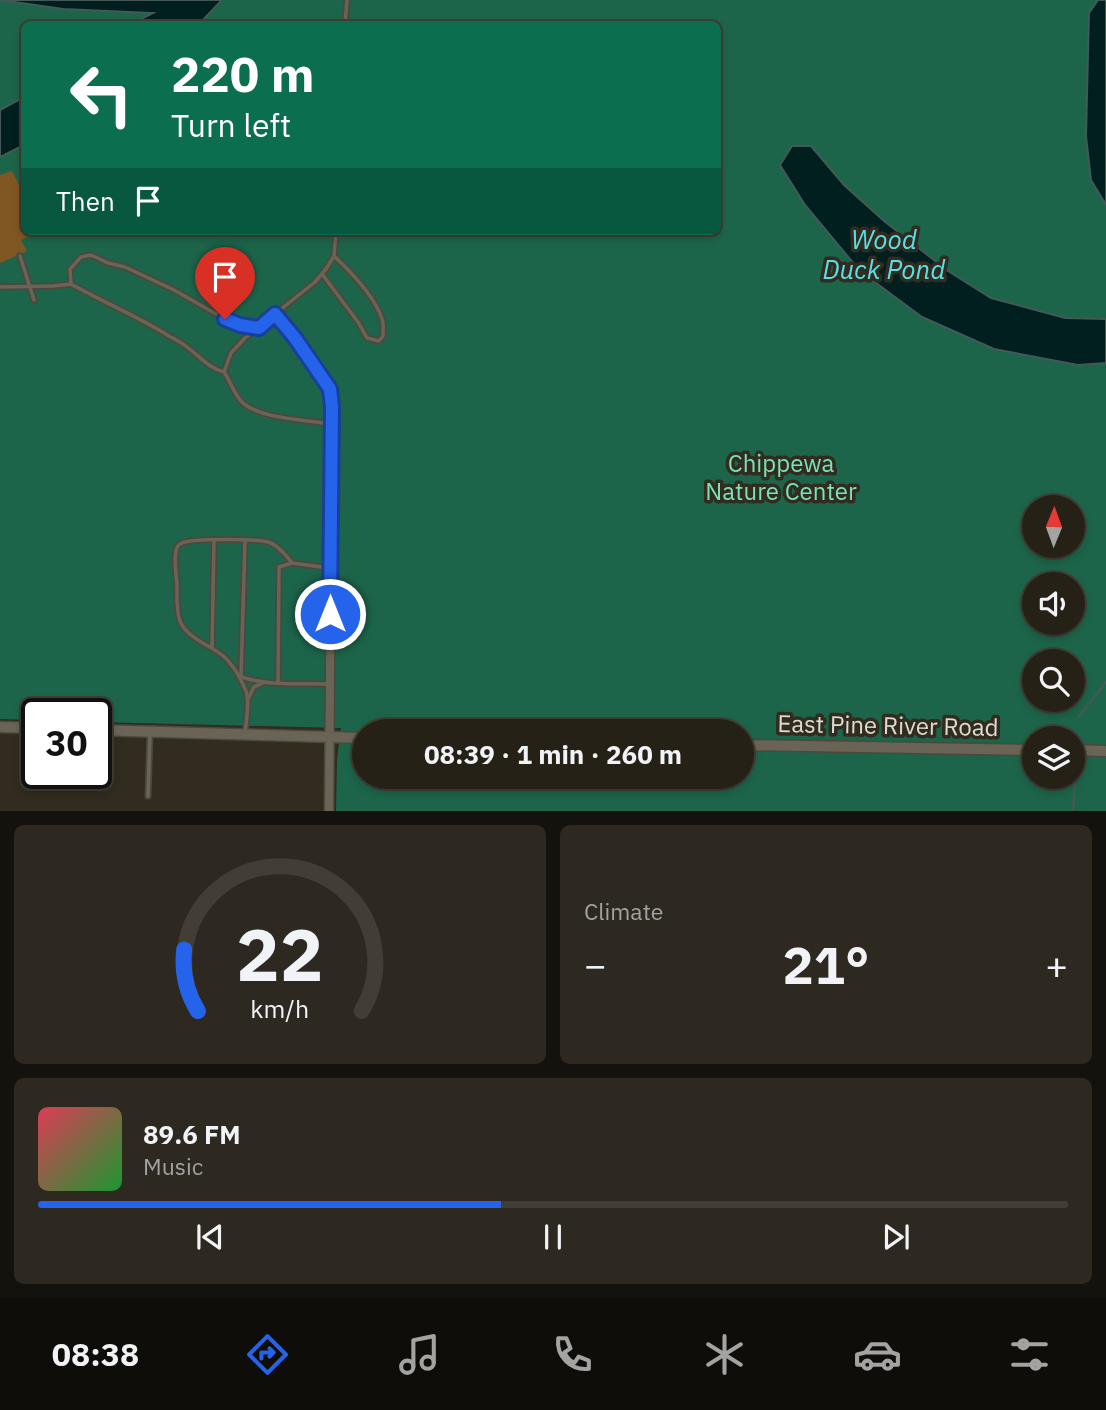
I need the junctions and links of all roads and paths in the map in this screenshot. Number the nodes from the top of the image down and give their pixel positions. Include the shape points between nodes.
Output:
1 (346, 0) edge
2 (345, 21) edge
3 (336, 235) edge
4 (20, 256) dead end
5 (334, 256) junction
6 (322, 274) junction
7 (71, 284) junction
8 (0, 287) edge
9 (31, 287) junction
10 (34, 300) dead end
11 (275, 314) junction
12 (259, 328) junction
13 (224, 372) junction
14 (331, 424) junction
15 (214, 540) junction
16 (245, 540) junction
17 (292, 563) junction
18 (331, 568) junction
19 (212, 648) junction
20 (239, 676) junction
21 (265, 682) junction
22 (278, 682) junction
23 (330, 684) junction
24 (248, 701) junction
25 (0, 727) edge
26 (21, 728) edge
27 (112, 731) edge
28 (150, 732) junction
29 (245, 734) junction
30 (330, 737) junction
31 (352, 738) edge
32 (754, 745) edge
33 (1022, 750) edge
34 (1085, 750) edge
35 (1106, 751) edge
36 (148, 796) dead end
37 (328, 811) edge

1 - 2 lane
3 - 5 lane
4 - 9 lane
5 - 6 lane
5 - 6 lane via 369,294 382,319 379,341 367,338
6 - 11 lane
7 - 9 lane
7 - 12 lane via 75,262 91,255 174,290 225,319
7 - 13 lane via 154,327
8 - 9 lane
9 - 10 lane
11 - 12 lane
11 - 14 street via 330,389
12 - 13 lane via 231,352
13 - 14 lane via 241,401 256,412
14 - 18 street
15 - 16 lane
15 - 19 lane
15 - 19 lane via 184,542 176,552 180,622
16 - 17 lane via 270,542
16 - 20 lane
17 - 18 lane
17 - 22 lane via 279,567
18 - 23 street
19 - 20 lane
20 - 21 lane
20 - 24 lane
21 - 22 lane
21 - 24 lane via 254,687
22 - 23 lane
23 - 30 street
24 - 29 lane
25 - 26 street
27 - 28 street
28 - 29 street
28 - 36 lane
29 - 30 street
30 - 31 street
30 - 37 street
32 - 33 street, East Pine River Road
34 - 35 street

